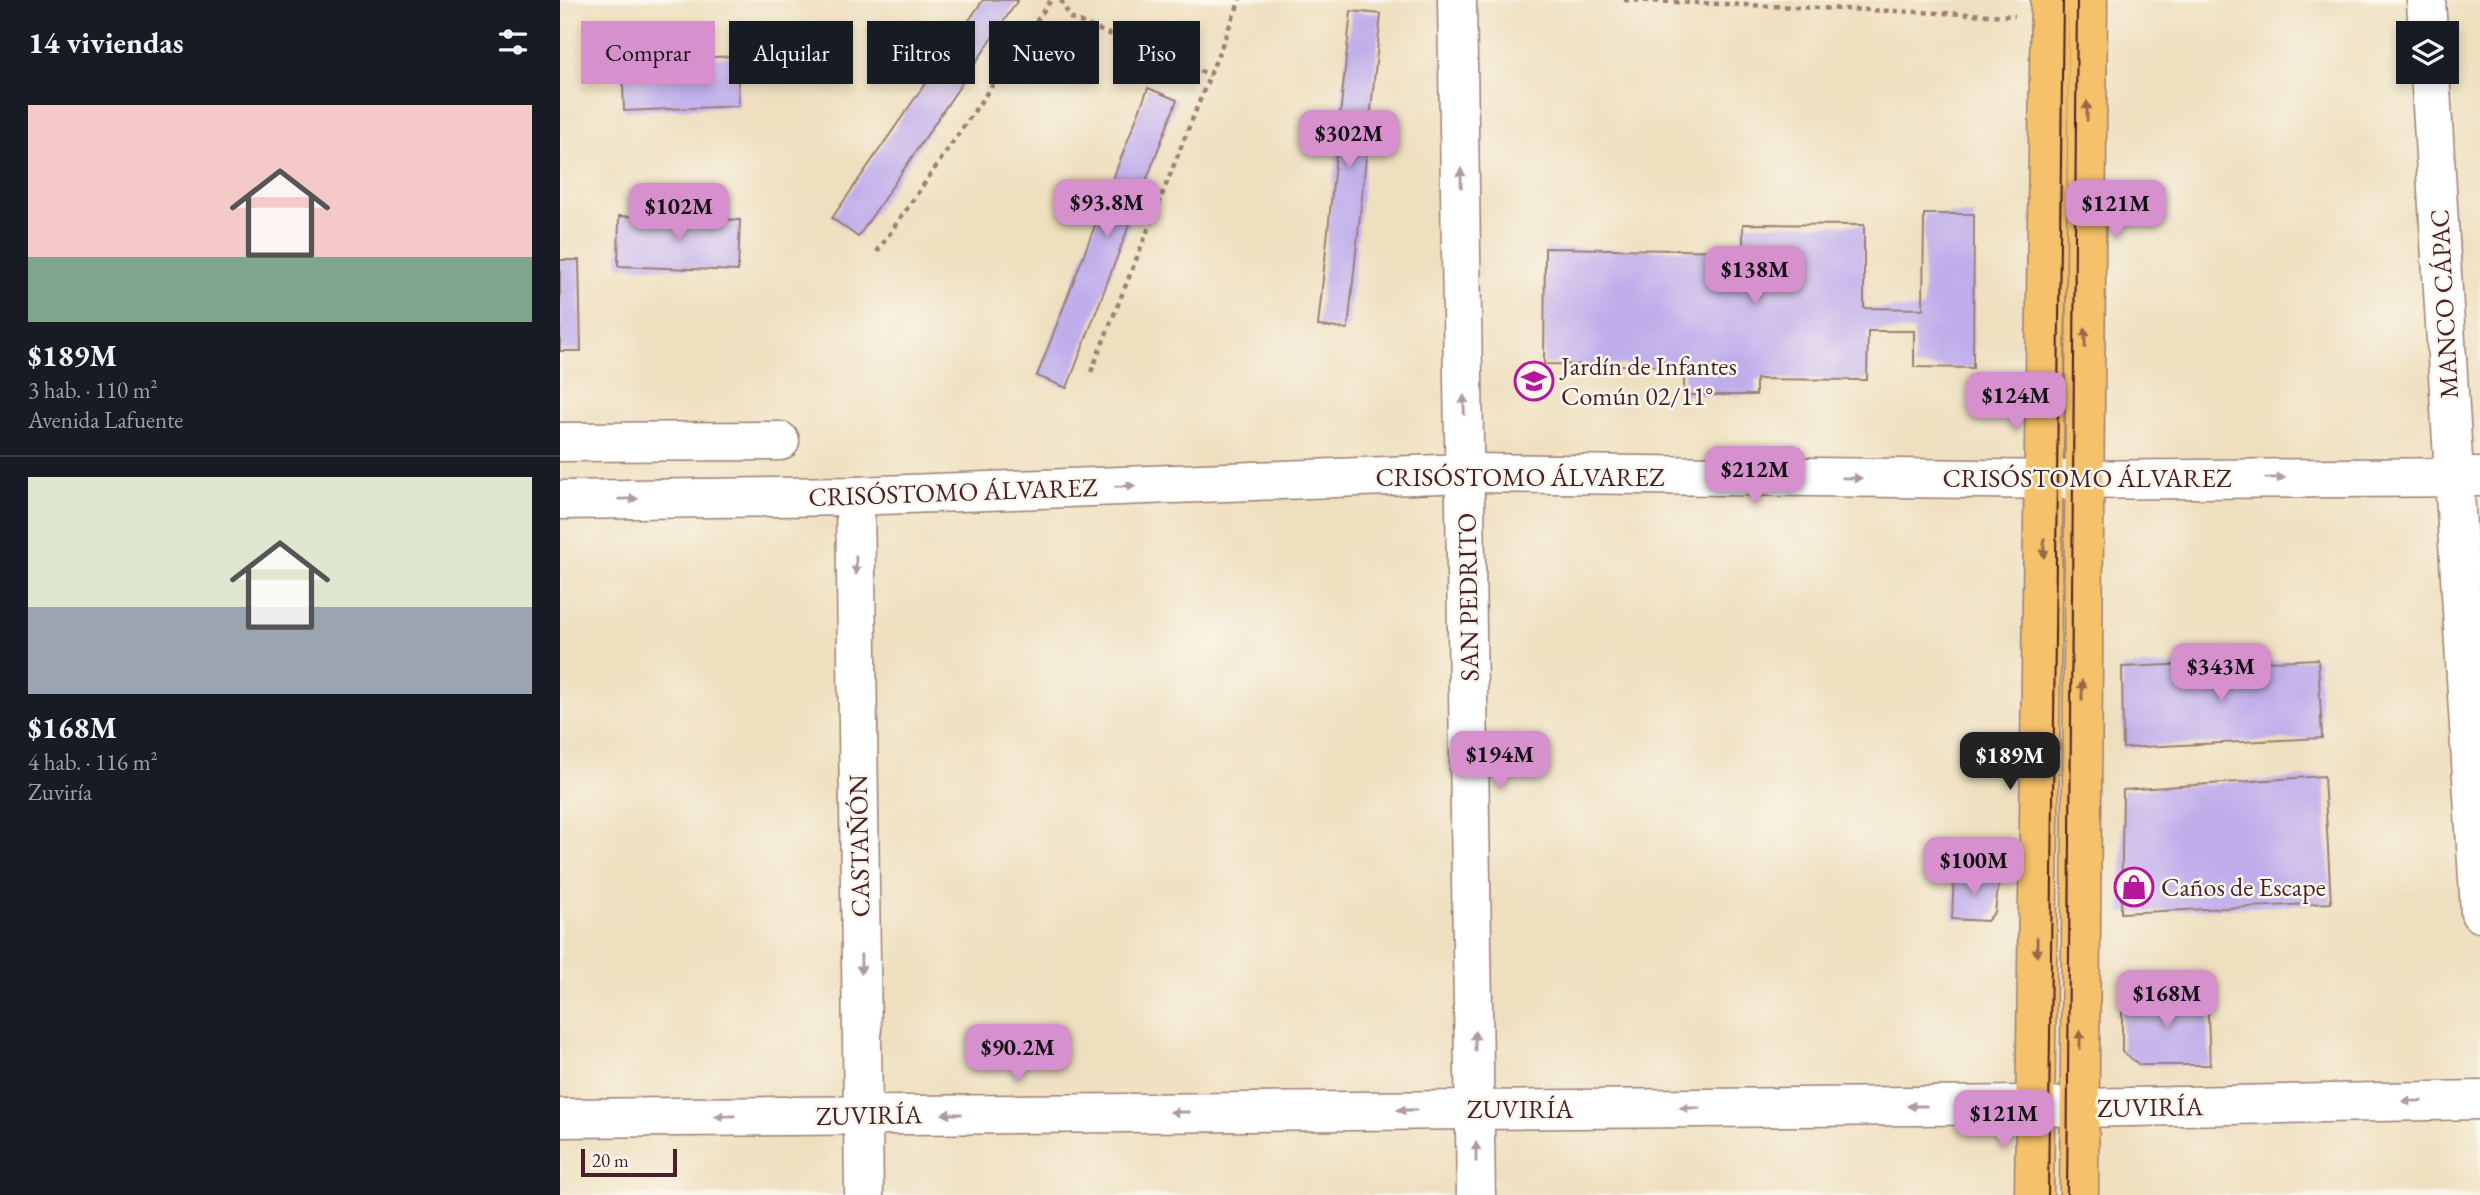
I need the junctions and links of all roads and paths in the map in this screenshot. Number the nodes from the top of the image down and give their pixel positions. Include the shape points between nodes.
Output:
1 (1051, 0) edge
2 (1060, 0) edge
3 (1240, 0) edge
4 (1458, 0) edge
5 (1624, 0) edge
6 (2088, 0) edge
7 (2426, 0) edge
8 (2050, 8) edge
9 (2427, 21) edge
10 (1210, 75) junction
11 (2431, 84) edge
12 (877, 251) dead end
13 (1091, 372) dead end
14 (780, 441) dead end
15 (560, 442) edge
16 (1466, 473) junction
17 (2467, 477) edge
18 (2045, 480) junction
19 (2084, 480) junction
20 (855, 496) junction
21 (560, 500) edge
22 (2480, 913) edge
23 (2480, 1100) edge
24 (2035, 1105) junction
25 (2079, 1108) junction
26 (1476, 1110) junction
27 (862, 1115) junction
28 (560, 1118) edge
29 (864, 1195) edge
30 (1476, 1195) edge
31 (2034, 1195) edge
32 (2079, 1195) edge

1 - 12 path
2 - 10 path via 1070,18
3 - 10 path
16 -> 4 street, SAN PEDRITO
5 - 8 path
19 -> 6 main road
7 - 9 street
8 - 18 main road
10 - 13 path
11 - 17 street, MANCO CÁPAC
14 - 15 street
16 -> 18 street, CRISÓSTOMO ÁLVAREZ
20 -> 16 street, CRISÓSTOMO ÁLVAREZ
26 -> 16 street, SAN PEDRITO
19 -> 17 street, CRISÓSTOMO ÁLVAREZ
17 - 22 street, MANCO CÁPAC
18 - 19 street, CRISÓSTOMO ÁLVAREZ
18 -> 24 main road
25 -> 19 main road
21 -> 20 street, CRISÓSTOMO ÁLVAREZ
20 -> 27 street, CASTAÑÓN
23 -> 25 street, ZUVIRÍA
24 - 25 street, ZUVIRÍA
24 -> 26 street, ZUVIRÍA
24 - 31 main road
25 - 32 main road
26 -> 27 street, ZUVIRÍA
30 -> 26 street, SAN PEDRITO
27 -> 28 street, ZUVIRÍA
27 - 29 street, CASTAÑÓN

